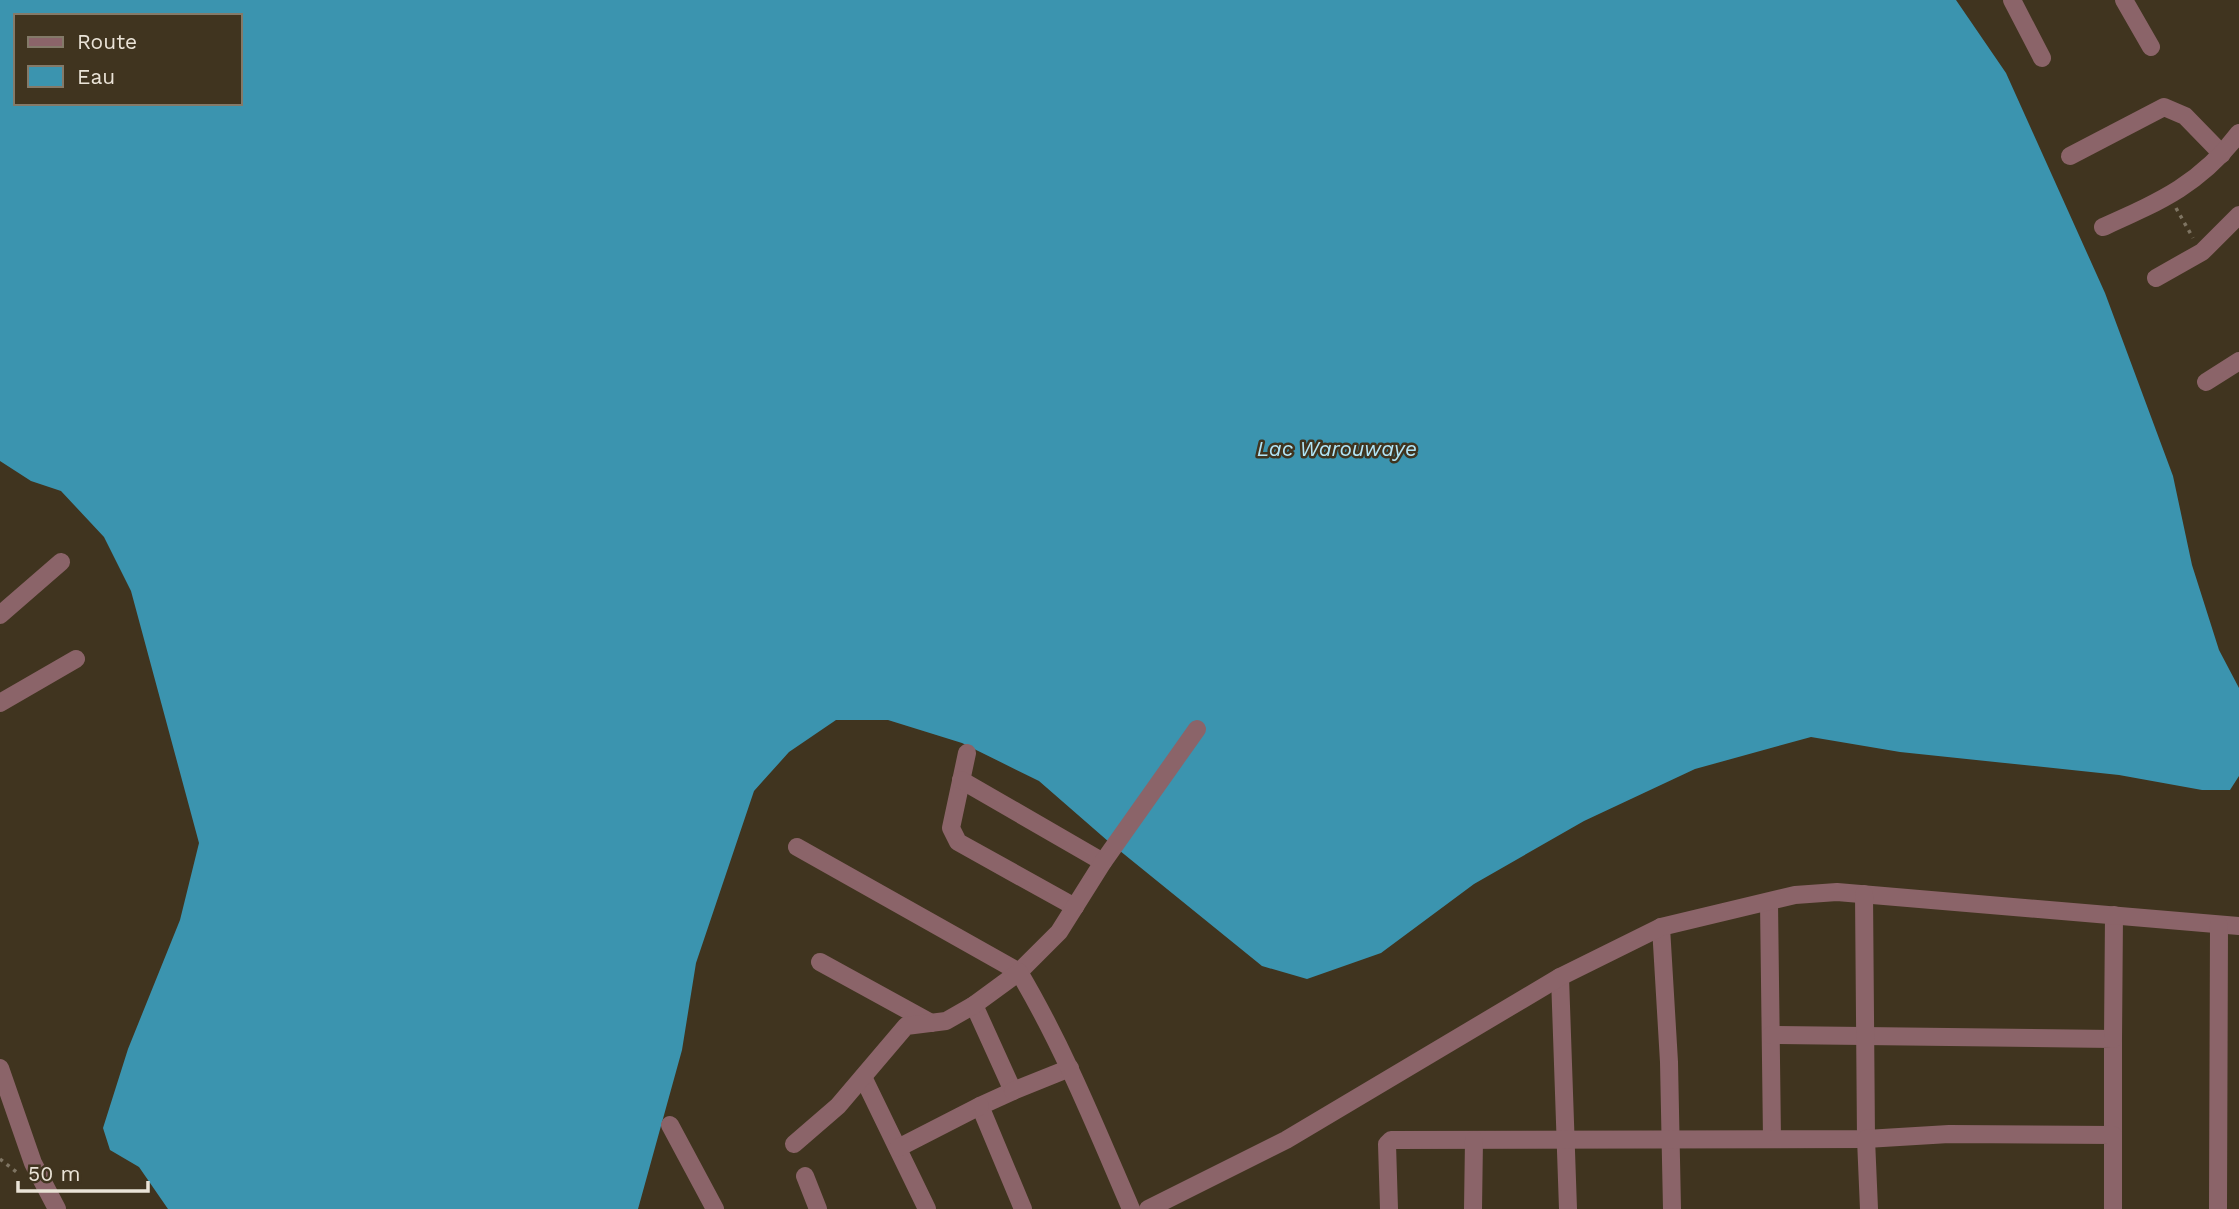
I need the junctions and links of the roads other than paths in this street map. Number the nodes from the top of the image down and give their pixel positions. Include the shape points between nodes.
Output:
1 (2124, 0) edge
2 (2017, 2) edge
3 (2151, 47) dead end
4 (2042, 58) dead end
5 (2239, 133) edge
6 (2222, 155) junction
7 (2070, 156) dead end
8 (2239, 215) edge
9 (2103, 227) dead end
10 (2156, 278) dead end
11 (2236, 370) edge
12 (2206, 382) dead end
13 (61, 562) dead end
14 (0, 615) edge
15 (76, 659) dead end
16 (0, 703) edge
17 (1197, 729) dead end
18 (967, 753) dead end
19 (961, 780) junction
20 (797, 847) dead end
21 (1103, 862) junction
22 (1864, 894) junction
23 (1769, 902) junction
24 (1075, 907) junction
25 (2114, 915) junction
26 (2220, 925) junction
27 (2239, 926) edge
28 (1661, 927) junction
29 (820, 962) dead end
30 (1019, 972) junction
31 (1560, 977) junction
32 (974, 1005) junction
33 (931, 1023) junction
34 (1771, 1035) junction
35 (1866, 1037) junction
36 (2113, 1039) junction
37 (0, 1068) edge
38 (1070, 1068) junction
39 (863, 1077) junction
40 (1013, 1091) junction
41 (980, 1106) junction
42 (670, 1125) dead end
43 (2113, 1135) junction
44 (1566, 1139) junction
45 (1670, 1139) junction
46 (1772, 1139) junction
47 (1866, 1139) junction
48 (1474, 1140) junction
49 (794, 1144) dead end
50 (898, 1148) junction
51 (805, 1176) dead end
52 (1156, 1207) edge
53 (57, 1209) edge
54 (715, 1209) edge
55 (818, 1209) edge
56 (928, 1209) edge
57 (1023, 1209) edge
58 (1131, 1209) edge
59 (1389, 1209) edge
60 (1473, 1209) edge
61 (1568, 1209) edge
62 (1672, 1209) edge
63 (1869, 1209) edge
64 (2113, 1209) edge
65 (2218, 1209) edge

1 - 3 street
2 - 4 street
5 - 6 street
6 - 7 street via 2185,116 2164,107
6 - 9 street via 2169,197
8 - 10 street via 2202,252
11 - 12 street
13 - 14 street
15 - 16 street
17 - 21 street
18 - 19 street
19 - 21 street
19 - 24 street via 951,828 958,842
20 - 30 street
21 - 24 street
22 - 23 street via 1795,895
22 - 25 street
22 - 35 street
23 - 28 street
23 - 34 street
24 - 30 street via 1059,932
25 - 26 street
25 - 36 street
26 - 27 street
26 - 65 street
28 - 31 street
28 - 45 street
29 - 33 street
30 - 32 street
30 - 38 street
31 - 44 street
31 - 52 street via 1286,1140
32 - 33 street via 946,1021
32 - 40 street
33 - 39 street via 906,1026
34 - 35 street
34 - 46 street
35 - 36 street
35 - 47 street
36 - 43 street
37 - 53 street via 33,1163
38 - 40 street
38 - 58 street
39 - 49 street
39 - 50 street
40 - 41 street
41 - 50 street
41 - 57 street
42 - 54 street
43 - 47 street via 1949,1134
43 - 64 street
44 - 45 street
44 - 48 street
44 - 61 street
45 - 46 street
45 - 62 street
46 - 47 street
47 - 63 street
48 - 59 street via 1391,1140 1387,1144
48 - 60 street
50 - 56 street
51 - 55 street

